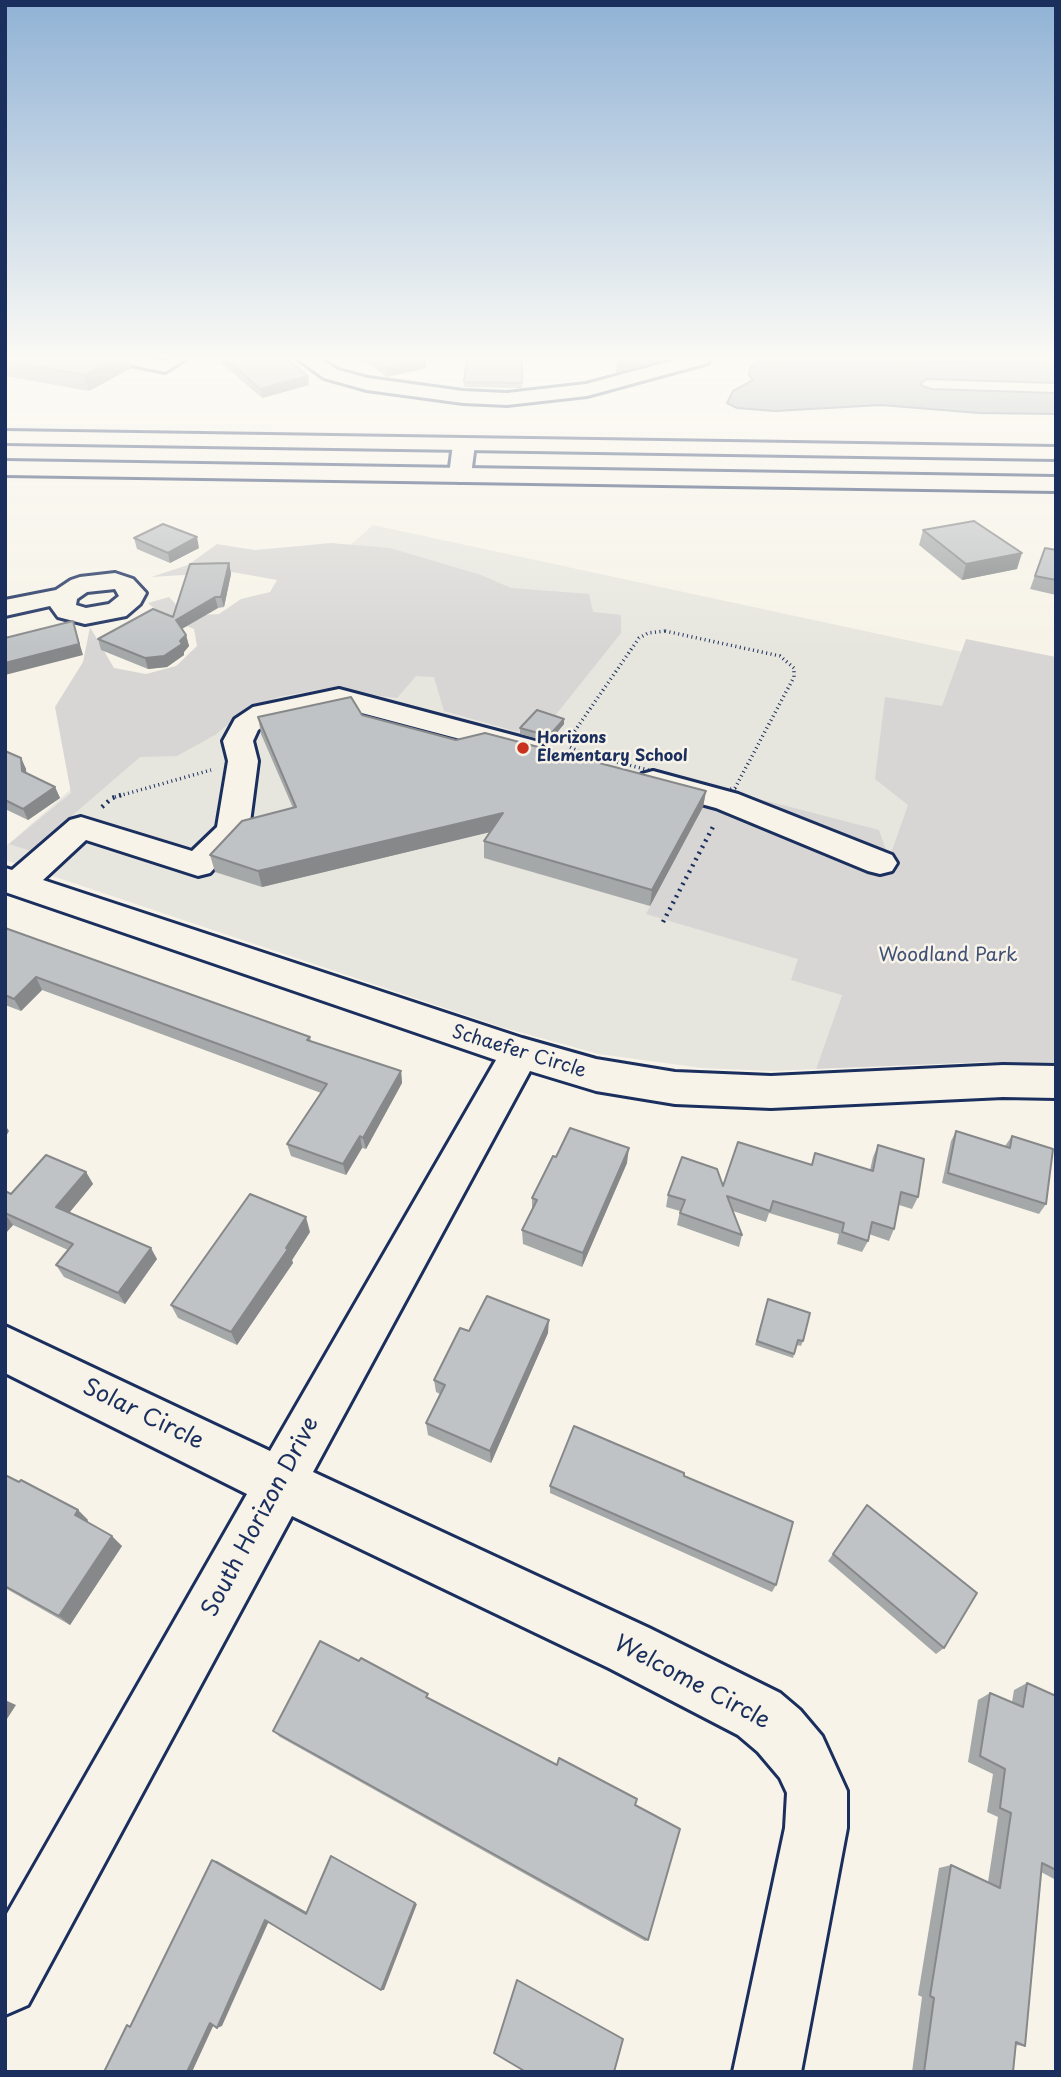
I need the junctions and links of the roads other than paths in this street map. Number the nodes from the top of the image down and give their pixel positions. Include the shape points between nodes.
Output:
1 (462, 456) edge
2 (5, 468) edge
3 (460, 475) junction
4 (1056, 484) edge
5 (64, 596) dead end
6 (5, 608) edge
7 (559, 756) edge
8 (622, 773) edge
9 (880, 863) dead end
10 (11, 881) edge
11 (520, 1053) junction
12 (1056, 1082) edge
13 (5, 1348) edge
14 (281, 1484) junction
15 (5, 1982) edge
16 (767, 2072) edge

1 - 3 main road
2 - 3 main road
3 - 4 main road
5 - 6 main road
7 - 10 main road via 339,698 263,713 245,725 238,741 243,761 233,830 198,865 81,827
8 - 9 main road via 727,796
10 - 11 main road, Schaefer Circle
11 - 12 main road, Schaefer Circle via 596,1076 698,1090 771,1092
11 - 14 main road, South Horizon Drive via 306,1431
13 - 14 main road, Solar Circle
14 - 15 main road, South Horizon Drive
14 - 16 main road, Welcome Circle via 759,1714 801,1757 817,1791 816,1828

